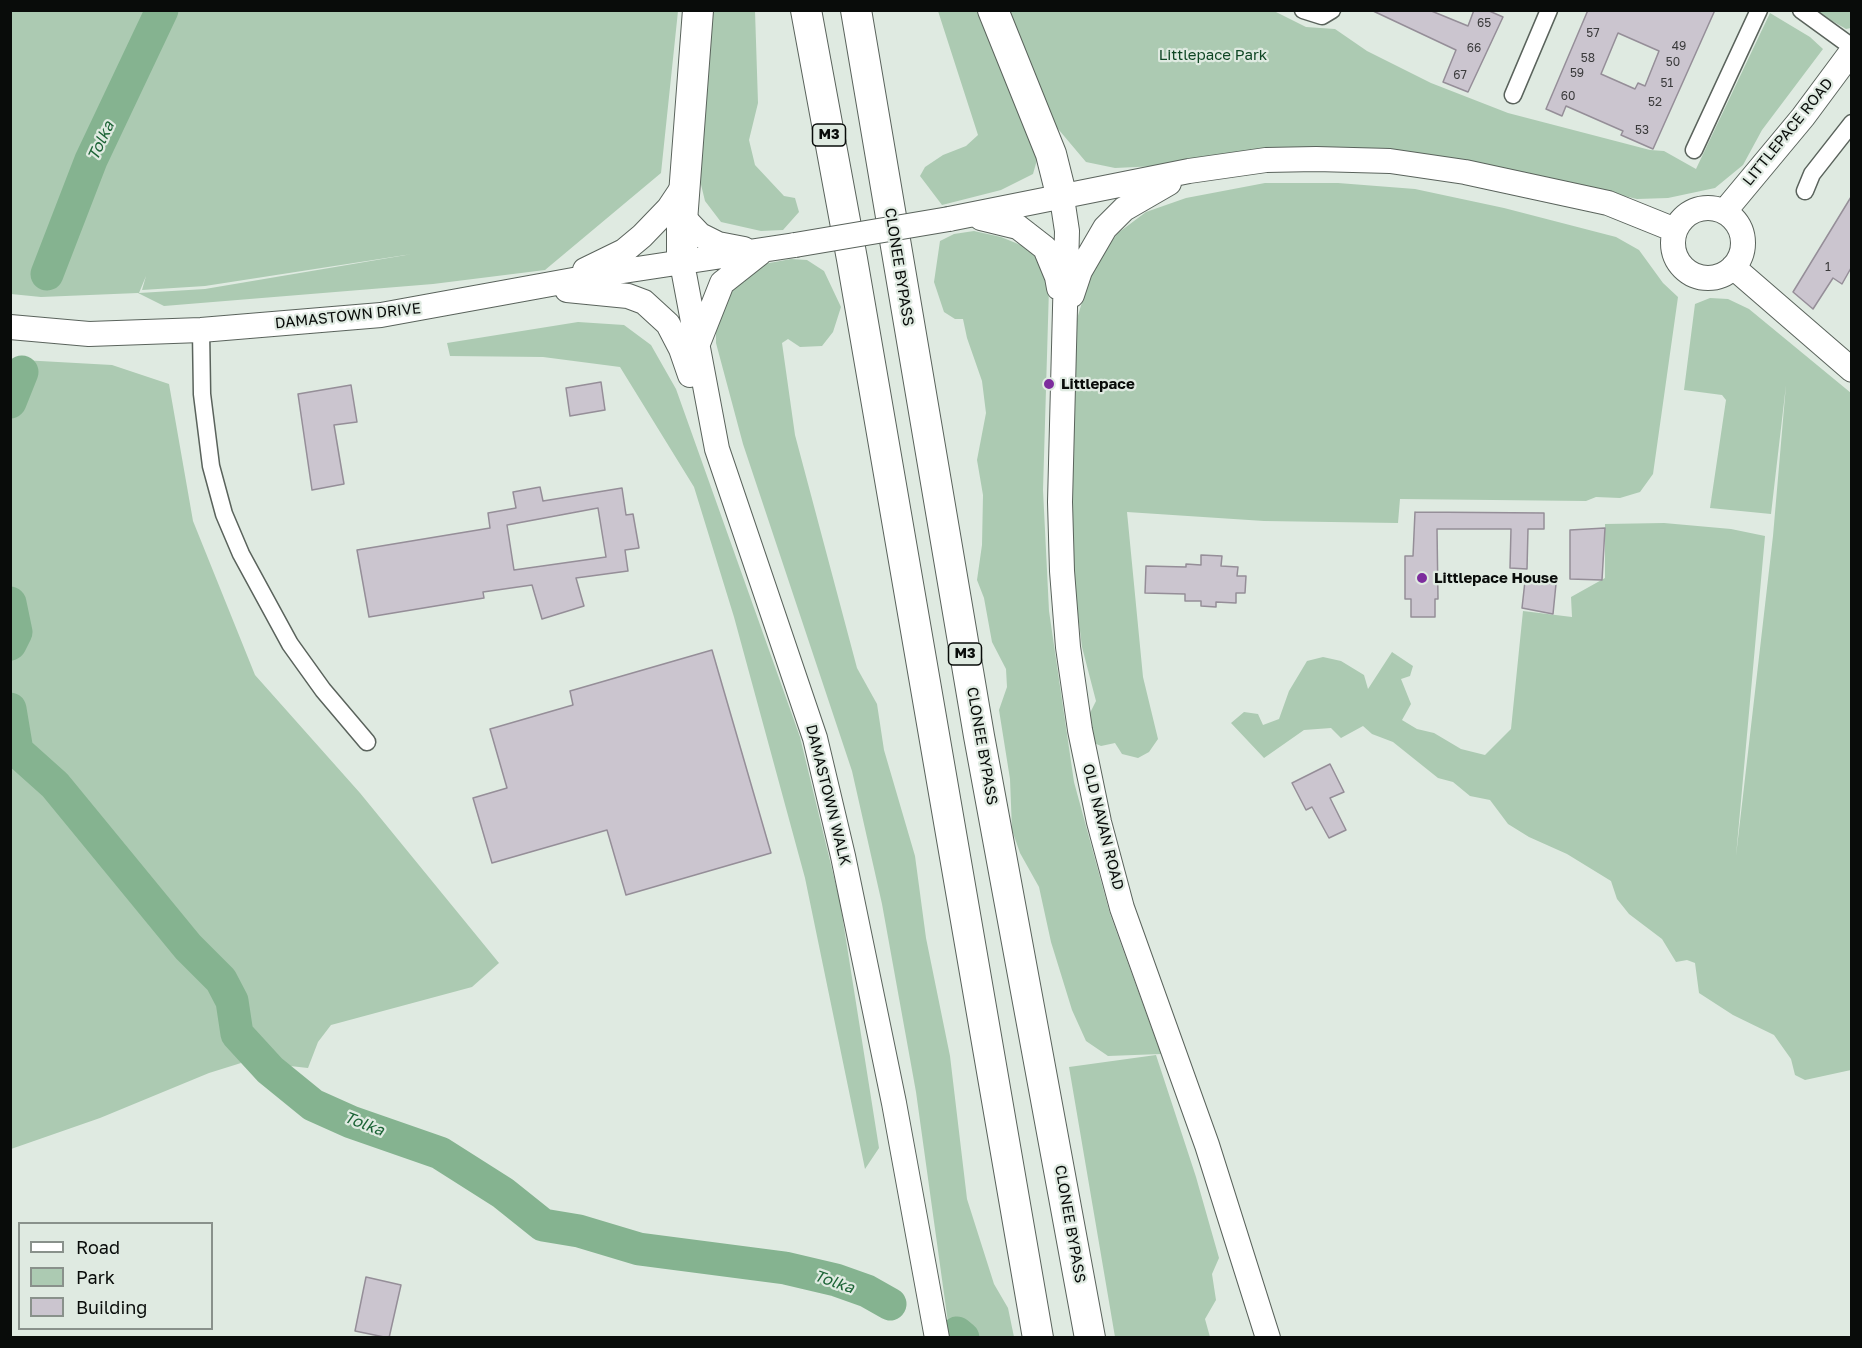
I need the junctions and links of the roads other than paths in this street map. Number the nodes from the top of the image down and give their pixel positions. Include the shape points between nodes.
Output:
1 (698, 10) edge
2 (806, 10) edge
3 (856, 10) edge
4 (993, 10) edge
5 (1303, 10) edge
6 (1332, 10) edge
7 (1549, 10) edge
8 (1759, 10) edge
9 (1801, 10) edge
10 (1851, 49) edge
11 (1513, 95) dead end
12 (1851, 123) edge
13 (1694, 150) dead end
14 (1189, 171) junction
15 (685, 184) junction
16 (1805, 191) dead end
17 (1062, 198) junction
18 (1724, 212) junction
19 (682, 216) junction
20 (960, 217) junction
21 (1675, 230) junction
22 (762, 250) junction
23 (682, 263) junction
24 (1733, 267) junction
25 (538, 288) junction
26 (1064, 323) junction
27 (10, 327) edge
28 (201, 330) junction
29 (696, 346) junction
30 (1851, 370) edge
31 (717, 449) junction
32 (367, 742) dead end
33 (937, 1338) edge
34 (1038, 1338) edge
35 (1090, 1338) edge
36 (1268, 1338) edge

1 - 15 highway
2 - 34 highway, M3
3 - 35 highway, CLONEE BYPASS / M3 via 979,736
4 - 17 highway via 1052,154
5 - 6 street via 1322,16
7 - 11 street
8 - 13 street
9 - 10 street
10 - 18 main road, LITTLEPACE ROAD via 1803,117
12 - 16 street via 1812,174
14 - 17 main road, DAMASTOWN DRIVE
14 - 21 main road, DAMASTOWN DRIVE via 1266,160 1390,161 1464,172 1608,203
14 - 26 main road, OLD NAVAN ROAD via 1124,209 1105,228 1080,271
15 - 19 highway
15 - 25 main road via 669,208 624,251
17 - 20 main road, DAMASTOWN DRIVE
17 - 26 main road, OLD NAVAN ROAD via 1066,231
18 - 21 main road via 1713,208 1692,211
18 - 24 main road via 1739,227 1742,237 1739,258
19 - 22 main road via 700,236 718,244
19 - 23 highway
20 - 22 main road, DAMASTOWN DRIVE, bridge
20 - 26 main road via 1018,227 1045,248 1057,277
21 - 24 main road via 1676,259 1692,274 1714,277
22 - 23 main road, DAMASTOWN DRIVE
22 - 29 main road via 722,283
23 - 25 main road, DAMASTOWN DRIVE
23 - 29 main road, DAMASTOWN WALK
24 - 30 main road
25 - 28 main road, DAMASTOWN DRIVE via 381,315
25 - 31 main road via 628,296 659,314 681,349
26 - 36 main road, OLD NAVAN ROAD via 1062,571 1080,730 1122,908 1207,1145
27 - 28 main road, DAMASTOWN DRIVE via 89,334
28 - 32 street via 202,394 211,466 224,514 290,644
29 - 31 main road, DAMASTOWN WALK
31 - 33 main road, DAMASTOWN WALK via 815,738 892,1092

